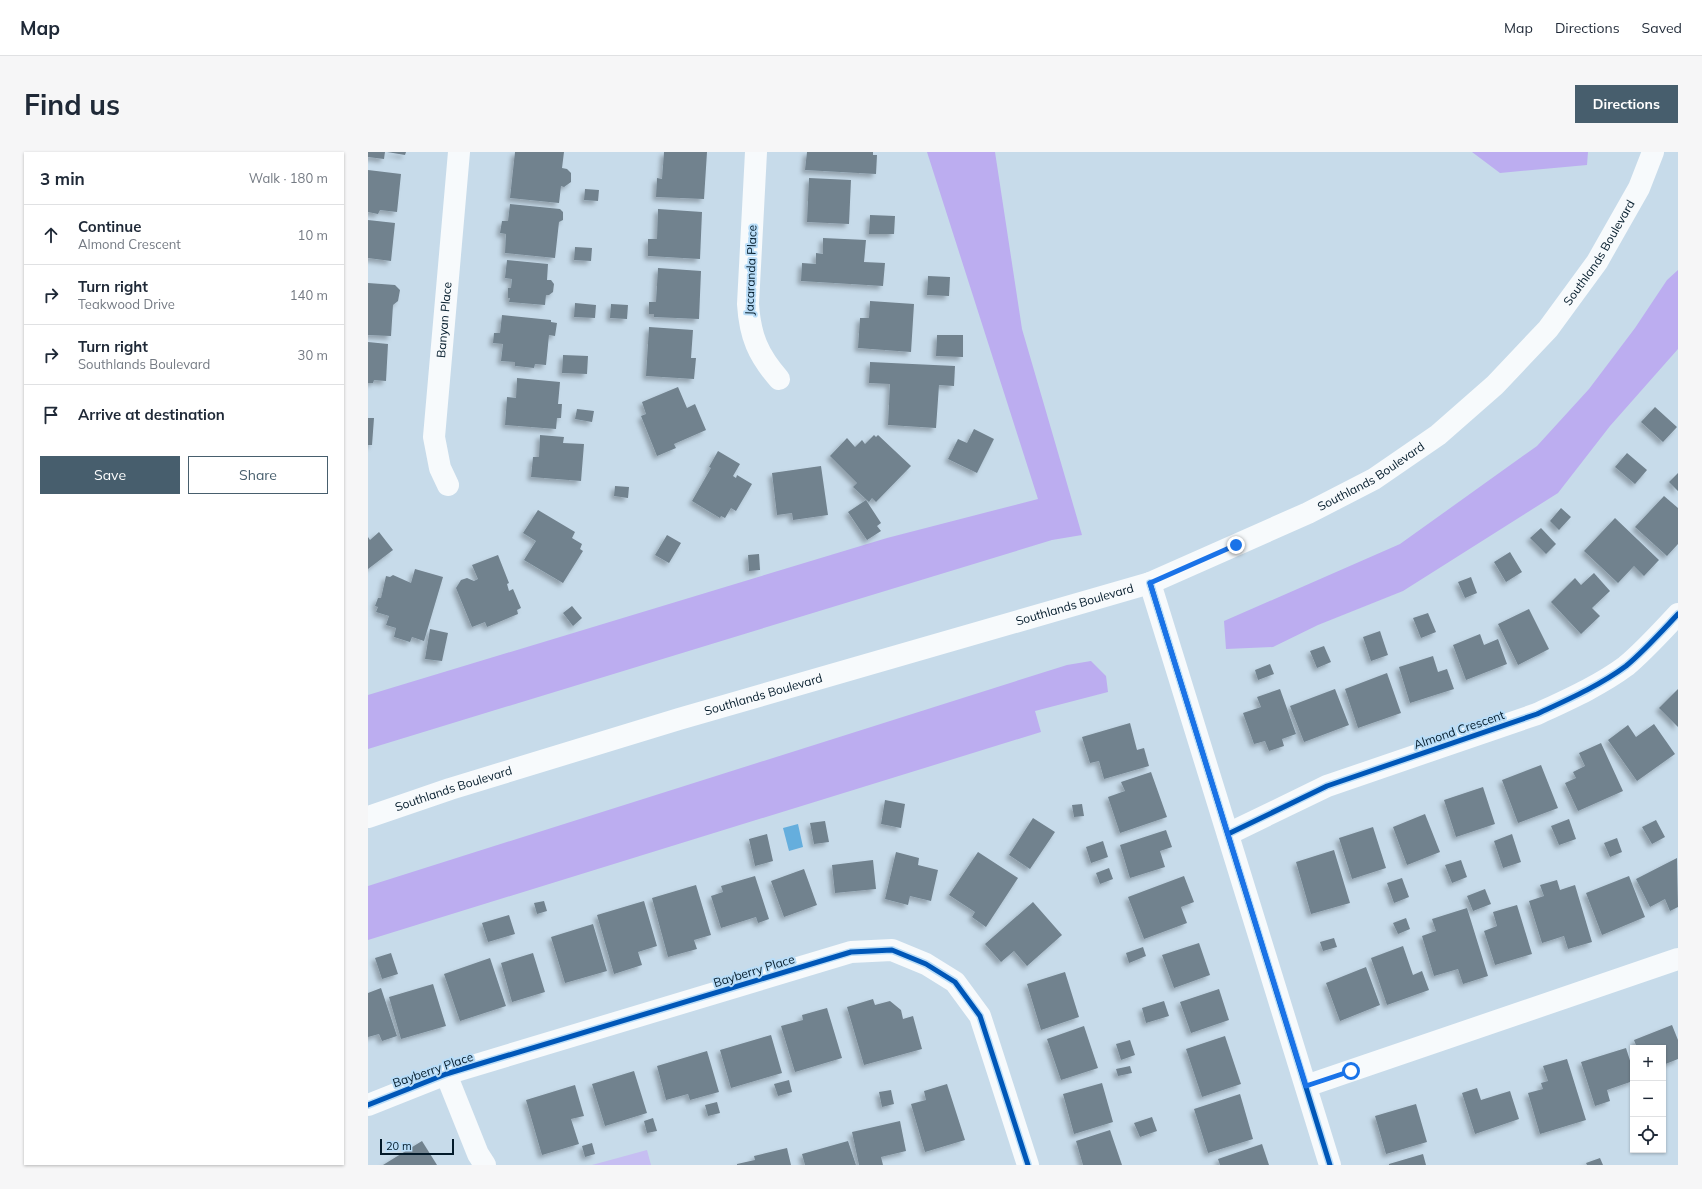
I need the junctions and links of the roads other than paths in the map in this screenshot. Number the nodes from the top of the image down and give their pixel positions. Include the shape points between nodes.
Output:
1 (459, 152) edge
2 (756, 152) edge
3 (1653, 152) edge
4 (779, 379) dead end
5 (448, 485) dead end
6 (1150, 583) junction
7 (1678, 614) edge
8 (368, 817) edge
9 (1228, 834) junction
10 (1678, 959) edge
11 (446, 1074) junction
12 (1306, 1086) junction
13 (368, 1105) edge
14 (485, 1165) edge
15 (1028, 1165) edge
16 (1330, 1165) edge

1 - 5 street, Banyan Place via 434,437 440,468
2 - 4 street, Jacaranda Place via 749,321 758,350
3 - 6 street, Southlands Boulevard via 1639,188 1597,262 1548,329 1495,385 1438,435 1367,483 1308,513
6 - 8 street, Southlands Boulevard via 679,718
6 - 9 street
7 - 9 street, Almond Crescent via 1625,666 1566,701 1537,714 1327,786
9 - 12 street
10 - 12 street
11 - 13 street, Bayberry Place
11 - 14 street via 478,1154
11 - 15 street, Bayberry Place via 851,952 892,950 926,964 956,982 980,1016
12 - 16 street

